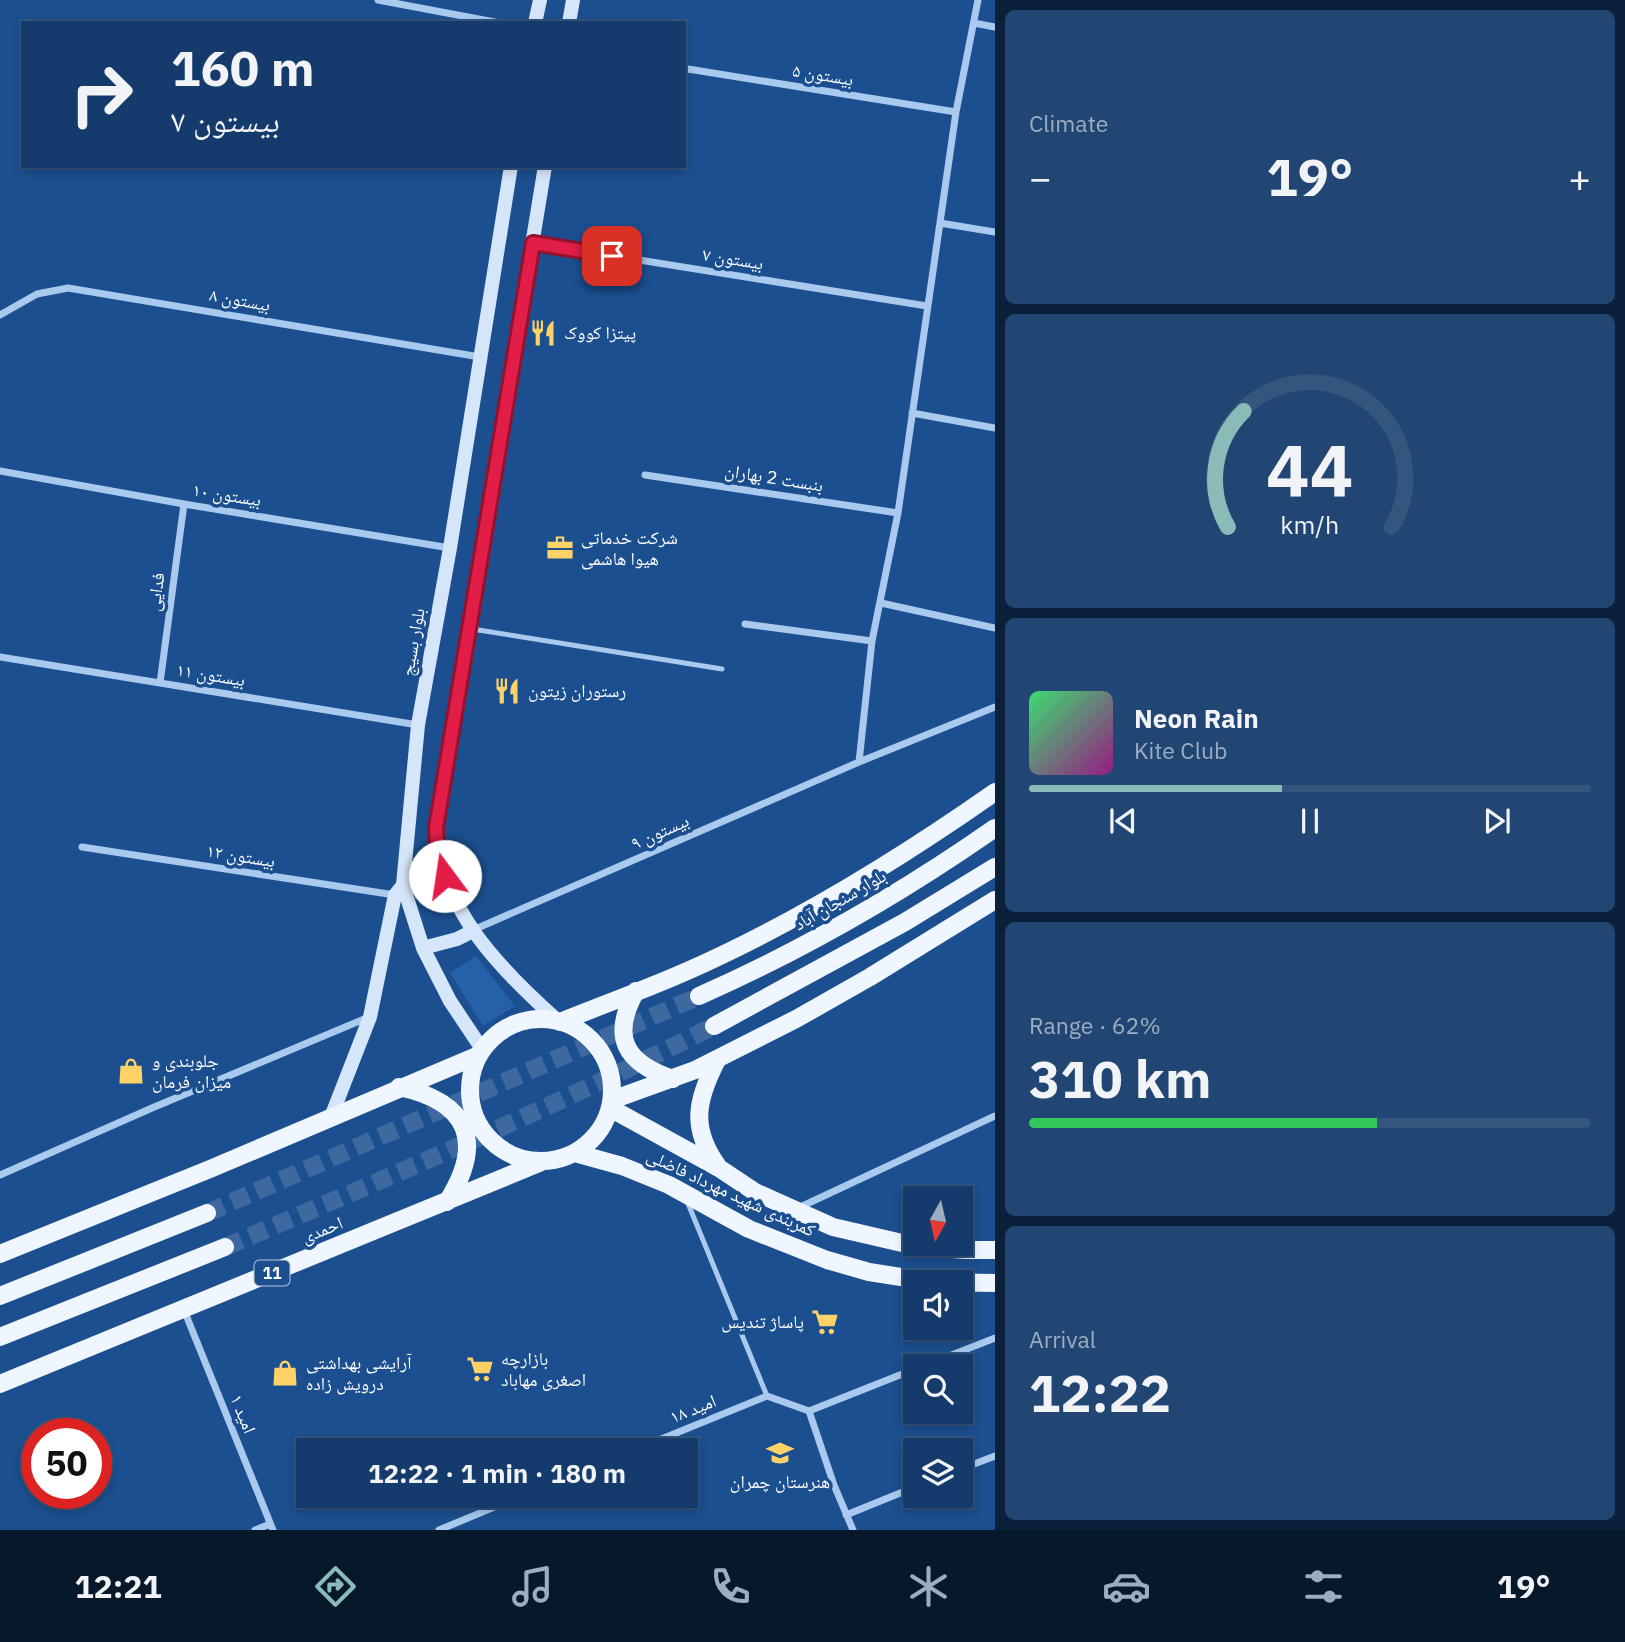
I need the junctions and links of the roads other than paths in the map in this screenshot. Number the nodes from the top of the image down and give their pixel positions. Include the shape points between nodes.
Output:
1 (378, 0) edge
2 (540, 0) edge
3 (573, 0) edge
4 (978, 0) edge
5 (489, 21) edge
6 (535, 21) edge
7 (569, 21) edge
8 (974, 23) junction
9 (995, 27) edge
10 (686, 70) edge
11 (956, 112) junction
12 (511, 168) edge
13 (545, 168) edge
14 (940, 223) junction
15 (995, 232) edge
16 (533, 243) junction
17 (927, 306) junction
18 (0, 316) edge
19 (481, 357) junction
20 (912, 413) junction
21 (995, 429) edge
22 (0, 471) edge
23 (645, 475) dead end
24 (184, 504) junction
25 (898, 513) junction
26 (450, 548) junction
27 (881, 603) junction
28 (745, 624) dead end
29 (469, 628) junction
30 (995, 628) edge
31 (872, 641) junction
32 (0, 657) edge
33 (722, 669) dead end
34 (160, 683) junction
35 (995, 707) edge
36 (418, 725) junction
37 (859, 762) junction
38 (995, 792) edge
39 (995, 828) edge
40 (82, 847) dead end
41 (995, 867) edge
42 (399, 890) junction
43 (995, 900) edge
44 (473, 931) junction
45 (423, 948) junction
46 (636, 991) junction
47 (699, 996) tunnel mouth
48 (370, 1017) junction
49 (558, 1021) junction
50 (714, 1026) tunnel mouth
51 (481, 1052) junction
52 (717, 1060) junction
53 (673, 1079) junction
54 (399, 1087) junction
55 (611, 1104) junction
56 (995, 1116) edge
57 (331, 1117) junction
58 (575, 1153) junction
59 (544, 1161) junction
60 (719, 1168) junction
61 (0, 1175) edge
62 (683, 1193) junction
63 (447, 1202) junction
64 (793, 1211) junction
65 (207, 1213) tunnel mouth
66 (225, 1247) tunnel mouth
67 (995, 1250) edge
68 (0, 1254) edge
69 (995, 1283) edge
70 (0, 1296) edge
71 (184, 1309) junction
72 (0, 1337) edge
73 (995, 1338) edge
74 (954, 1354) edge
75 (903, 1374) edge
76 (0, 1384) edge
77 (767, 1395) junction
78 (809, 1411) junction
79 (663, 1438) edge
80 (995, 1456) edge
81 (973, 1464) edge
82 (903, 1493) edge
83 (492, 1508) edge
84 (846, 1515) junction
85 (272, 1527) edge
86 (255, 1530) edge
87 (439, 1530) edge
88 (853, 1530) edge

1 - 5 street
2 - 6 main road
3 - 7 main road
4 - 8 street
8 - 9 street
8 - 11 street
10 - 11 street, بیستون ۵
11 - 14 street
12 - 19 main road, بلوار بسیج
13 - 16 main road
14 - 15 street
14 - 17 street
16 - 17 street, بیستون ۷
16 - 29 main road
17 - 20 street
18 - 19 street, بیستون ۸ via 37,294 68,288
19 - 26 main road, بلوار بسیج
20 - 21 street
20 - 25 street
22 - 24 street, بیستون ۱۰
23 - 25 street, بنبست 2 بهاران
24 - 26 street, بیستون ۱۰
24 - 34 street, فدایی
25 - 27 street
26 - 36 main road, بلوار بسیج
27 - 30 street
27 - 31 street
28 - 31 street
29 - 33 lane
29 - 44 main road via 436,828 445,876
31 - 37 street
32 - 34 street, بیستون ۱۱
34 - 36 street, بیستون ۱۱
35 - 37 street, بیستون ۹
36 - 42 main road, بلوار بسیج
37 - 44 street, بیستون ۹
38 - 46 main road via 805,912
39 - 47 main road, بلوار سنجان آباد via 870,908
40 - 42 street, بیستون ۱۲
41 - 50 main road via 905,922
42 - 45 main road
42 - 48 main road, بلوار بسیج
43 - 52 main road via 859,984
44 - 45 main road
44 - 49 main road via 497,964
45 - 51 main road
46 - 49 main road
46 - 53 main road via 623,1018 627,1047 647,1069
48 - 57 main road, بلوار بسیج
48 - 61 street
49 - 51 main road via 515,1023
49 - 55 main road via 577,1028 606,1058 612,1079
51 - 54 main road
51 - 59 main road, 11 via 472,1069 469,1091 484,1134 522,1159
52 - 53 main road
52 - 60 main road via 698,1115 707,1152
53 - 55 main road
54 - 57 main road
54 - 63 main road via 439,1100 456,1114 466,1132 463,1174
55 - 58 main road, 11 via 600,1131
55 - 60 main road, کمربندی شهید مهرداد فاضلی
56 - 64 street
57 - 68 main road
58 - 59 main road, 11
58 - 62 main road, کمربندی شهید مهرداد فاضلی / 11 via 622,1166
59 - 63 main road, احمدی / 11
60 - 64 main road, کمربندی شهید مهرداد فاضلی
62 - 69 main road, کمربندی شهید مهرداد فاضلی / 11 via 750,1229 827,1260 933,1282
62 - 77 lane
63 - 71 main road, احمدی / 11
64 - 67 main road, کمربندی شهید مهرداد فاضلی via 833,1227 915,1246
65 - 70 main road
66 - 72 main road
71 - 76 main road, احمدی / 11
71 - 85 street, امید ۱
73 - 74 street
75 - 78 street
77 - 78 street
77 - 79 street, امید ۱۸
78 - 84 street
80 - 81 street
82 - 84 street
83 - 87 street
84 - 88 street
85 - 86 street

